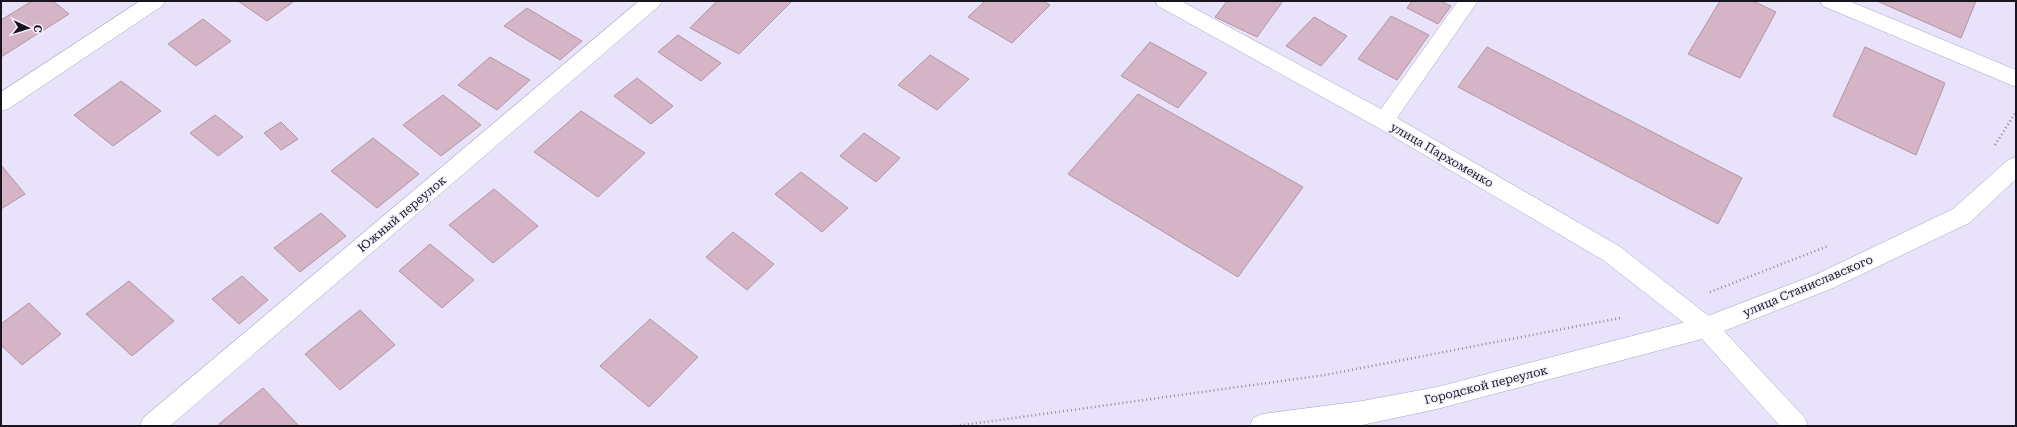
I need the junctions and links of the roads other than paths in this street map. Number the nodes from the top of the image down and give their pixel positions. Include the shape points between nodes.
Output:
1 (156, 1) edge
2 (652, 1) edge
3 (1165, 1) edge
4 (1468, 1) edge
5 (1830, 1) edge
6 (2016, 79) edge
7 (1, 103) edge
8 (1384, 121) junction
9 (2016, 166) edge
10 (1706, 328) junction
11 (152, 426) edge
12 (1262, 426) edge
13 (1796, 426) edge

1 - 7 street
2 - 11 street, Южный переулок
3 - 8 street, улица Пархоменко
4 - 8 street
5 - 6 street
8 - 10 street, улица Пархоменко via 1611,253
9 - 10 street, улица Станиславского via 1961,216 1825,281
10 - 12 street, Городской переулок via 1437,398 1362,413
10 - 13 street

